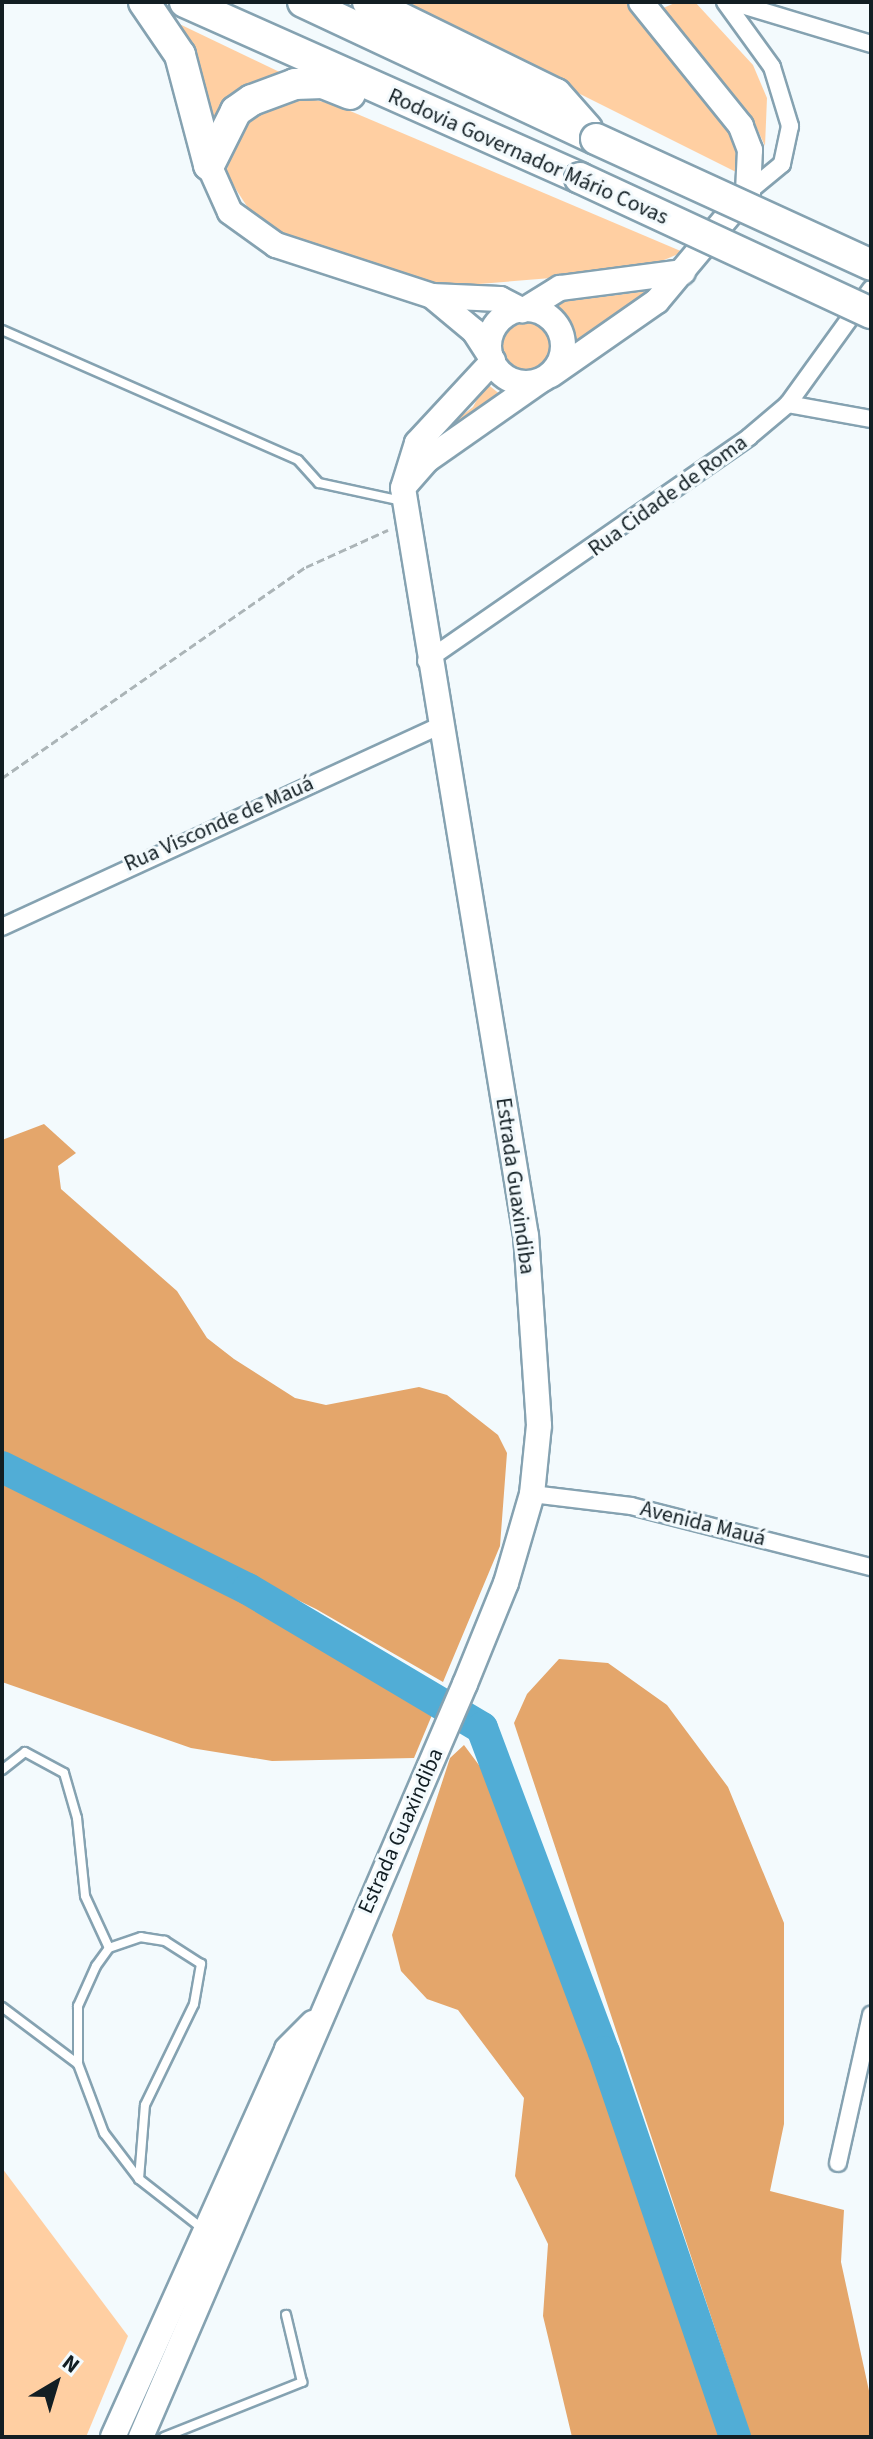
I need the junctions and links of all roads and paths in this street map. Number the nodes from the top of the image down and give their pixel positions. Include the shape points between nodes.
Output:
1 (144, 2) edge
2 (185, 2) edge
3 (303, 2) edge
4 (368, 2) edge
5 (641, 2) edge
6 (725, 2) edge
7 (732, 2) edge
8 (871, 44) edge
9 (596, 139) junction
10 (521, 151) junction
11 (209, 165) junction
12 (748, 192) junction
13 (871, 265) edge
14 (683, 272) junction
15 (871, 289) edge
16 (432, 296) junction
17 (524, 310) junction
18 (871, 313) edge
19 (2, 330) edge
20 (492, 359) junction
21 (546, 378) junction
22 (788, 404) junction
23 (871, 419) edge
24 (404, 504) junction
25 (426, 661) junction
26 (439, 726) junction
27 (2, 778) edge
28 (2, 927) edge
29 (532, 1494) junction
30 (871, 1567) edge
31 (2, 1770) edge
32 (109, 1948) junction
33 (2, 2007) edge
34 (871, 2015) edge
35 (78, 2064) junction
36 (838, 2163) dead end
37 (139, 2179) junction
38 (213, 2235) junction
39 (286, 2315) dead end
40 (113, 2437) edge
41 (141, 2437) edge
42 (164, 2437) edge

1 - 11 highway via 180,55
2 - 10 highway, Rodovia Governador Mário Covas
3 - 9 highway, Rodovia Governador Mário Covas
4 - 9 highway via 556,94
5 - 12 street via 741,126 750,150
6 - 12 street via 772,67 790,126 782,164
7 - 8 street
9 - 13 highway, Rodovia Governador Mário Covas, bridge
10 - 11 highway via 473,142 323,83 295,84 236,111
10 - 18 highway, Rodovia Governador Mário Covas, bridge
11 - 16 street via 230,212 258,236
12 - 14 street
14 - 17 street via 560,288
14 - 21 street via 611,339
15 - 22 street, Rua Cidade de Roma
16 - 17 street via 500,299
16 - 20 street via 474,331
17 - 20 street via 498,322
17 - 21 street via 547,316 561,334 562,356
19 - 24 lane via 298,460 319,483
20 - 21 street via 516,382
20 - 24 street via 417,443
21 - 24 street via 427,460
22 - 23 street
22 - 25 street, Rua Cidade de Roma via 594,551
24 - 25 street, Estrada Guaxindiba
24 - 27 path
25 - 26 street, Estrada Guaxindiba
26 - 28 street, Rua Visconde de Mauá
26 - 29 street, Estrada Guaxindiba via 526,1236 539,1425
29 - 30 street, Avenida Mauá via 631,1506
29 - 38 street, Estrada Guaxindiba via 506,1583 448,1724 313,2023 287,2049
31 - 32 lane via 25,1752 64,1773 77,1818 85,1896
32 - 35 lane via 78,2006
32 - 37 lane via 125,1939 165,1941 201,1964 194,2004 145,2105
33 - 35 lane
34 - 36 street
35 - 37 lane via 104,2133
37 - 38 lane
38 - 40 street, Estrada Guaxindiba
38 - 41 street, Estrada Guaxindiba
39 - 42 lane via 302,2382

